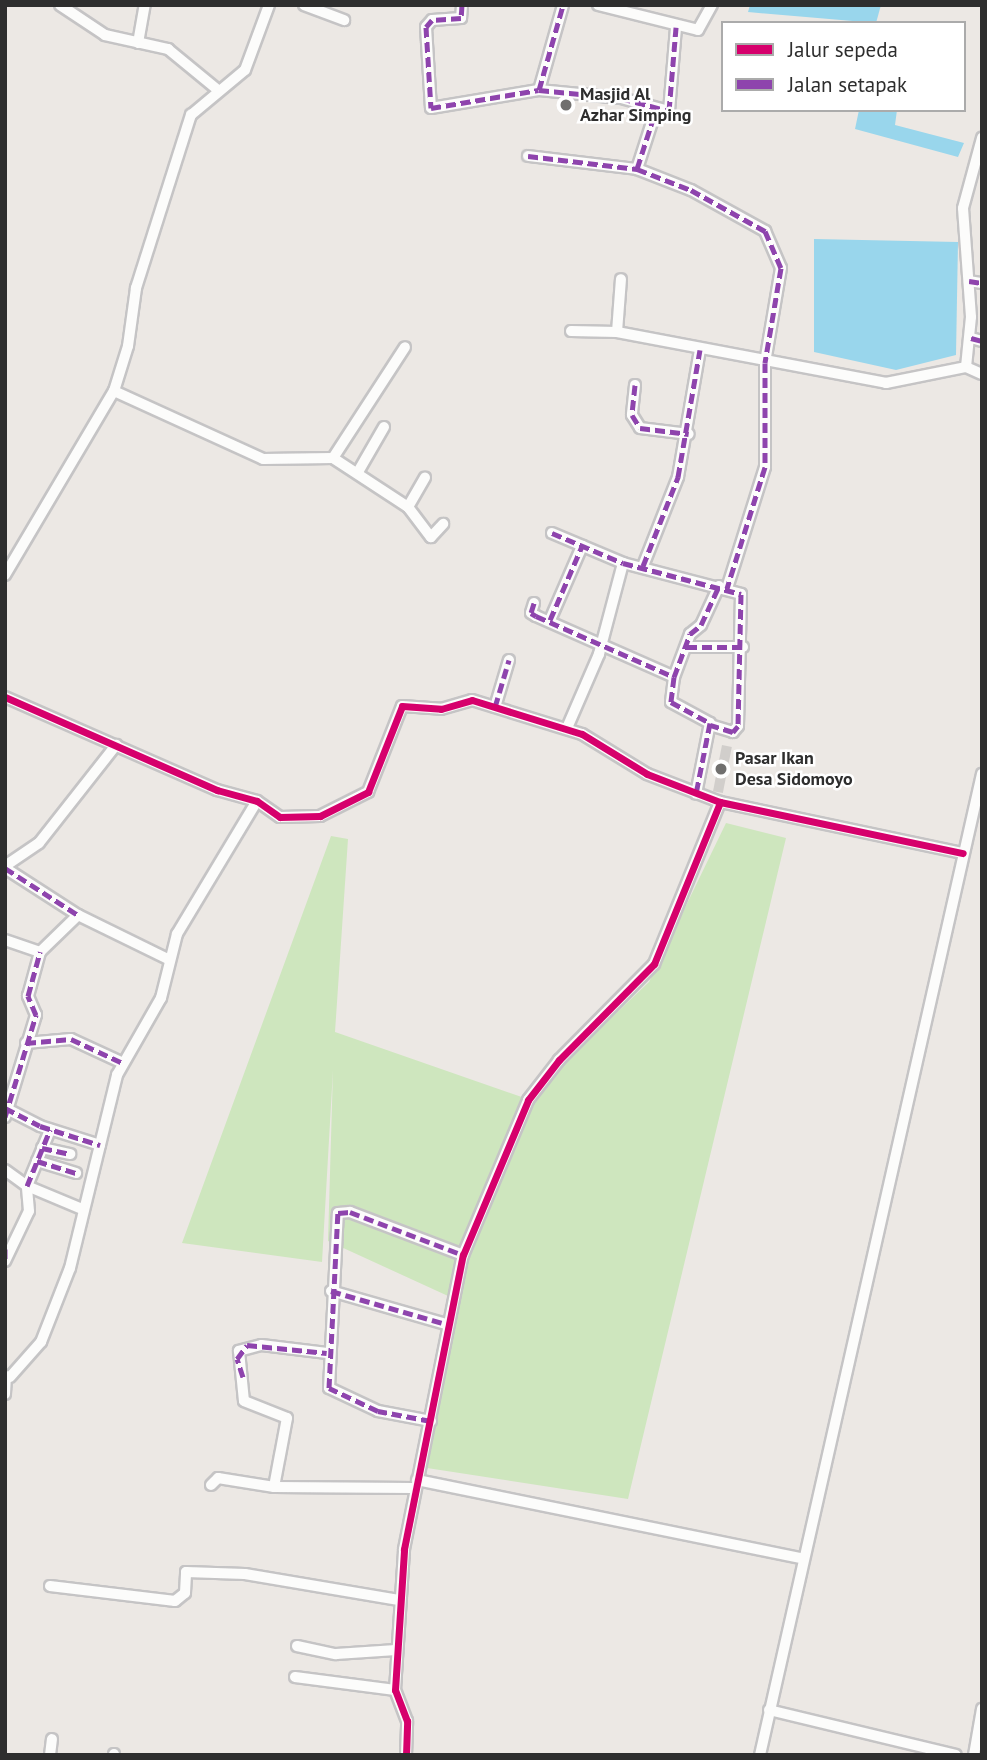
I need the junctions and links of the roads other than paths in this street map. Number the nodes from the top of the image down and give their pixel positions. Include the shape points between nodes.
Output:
1 (60, 5) edge
2 (145, 5) edge
3 (269, 5) edge
4 (304, 5) edge
5 (462, 5) edge
6 (563, 5) edge
7 (598, 5) edge
8 (712, 5) edge
9 (344, 20) dead end
10 (676, 27) junction
11 (138, 43) junction
12 (218, 90) junction
13 (539, 90) junction
14 (668, 111) junction
15 (982, 138) edge
16 (527, 156) dead end
17 (637, 170) junction
18 (621, 279) dead end
19 (969, 281) junction
20 (982, 283) edge
21 (571, 331) dead end
22 (617, 332) junction
23 (976, 339) edge
24 (405, 347) dead end
25 (700, 350) junction
26 (765, 363) junction
27 (966, 366) junction
28 (982, 374) edge
29 (635, 385) dead end
30 (114, 391) junction
31 (384, 427) dead end
32 (689, 434) junction
33 (333, 458) junction
34 (358, 472) junction
35 (425, 478) dead end
36 (408, 507) junction
37 (443, 524) dead end
38 (552, 533) dead end
39 (582, 546) junction
40 (623, 563) junction
41 (643, 566) junction
42 (5, 575) edge
43 (723, 587) junction
44 (534, 603) dead end
45 (550, 620) junction
46 (687, 647) junction
47 (743, 647) junction
48 (601, 648) junction
49 (509, 660) dead end
50 (674, 677) junction
51 (5, 697) edge
52 (495, 707) junction
53 (710, 725) junction
54 (567, 728) junction
55 (116, 745) junction
56 (982, 774) edge
57 (695, 794) junction
58 (257, 801) junction
59 (720, 802) junction
60 (963, 853) junction
61 (5, 867) edge
62 (78, 915) junction
63 (5, 940) edge
64 (40, 952) junction
65 (170, 960) junction
66 (26, 1043) junction
67 (123, 1063) junction
68 (6, 1111) edge
69 (50, 1130) junction
70 (100, 1145) junction
71 (37, 1152) junction
72 (70, 1154) dead end
73 (5, 1170) edge
74 (76, 1173) dead end
75 (27, 1186) junction
76 (82, 1209) junction
77 (6, 1254) edge
78 (463, 1255) junction
79 (331, 1291) junction
80 (446, 1324) junction
81 (327, 1353) junction
82 (7, 1376) edge
83 (5, 1394) edge
84 (431, 1421) junction
85 (415, 1484) junction
86 (211, 1485) dead end
87 (274, 1487) junction
88 (802, 1558) junction
89 (51, 1586) dead end
90 (399, 1600) junction
91 (297, 1646) dead end
92 (396, 1650) junction
93 (295, 1677) dead end
94 (395, 1690) junction
95 (982, 1709) edge
96 (769, 1710) junction
97 (52, 1739) dead end
98 (50, 1755) edge
99 (406, 1755) edge
100 (760, 1755) edge
101 (957, 1755) edge
102 (974, 1755) edge

1 - 11 street via 100,33
2 - 11 street
3 - 12 street via 245,70
4 - 9 street
5 - 13 street via 461,18 432,20 426,27 428,106
6 - 13 street
7 - 10 street
8 - 10 street via 702,29
10 - 14 street
11 - 12 street via 167,49
12 - 30 street via 195,108 183,135 136,288 128,346
13 - 14 street via 621,99
14 - 17 street via 654,116
15 - 19 street via 963,208
16 - 17 street
17 - 26 street via 691,190 769,234 782,273
18 - 22 street
19 - 20 street
19 - 23 street
21 - 22 street
22 - 25 street
23 - 27 street
24 - 33 street
25 - 26 street
25 - 32 street
26 - 27 street via 895,384
26 - 43 street via 765,467
27 - 28 street
29 - 32 street via 632,415 640,428
30 - 33 street via 263,459
30 - 42 street
31 - 34 street
32 - 41 street
33 - 34 street
34 - 36 street
35 - 36 street
36 - 37 street via 431,537
38 - 39 street
39 - 40 street
39 - 45 street
40 - 41 street
40 - 48 street
41 - 43 street
43 - 46 street
43 - 47 street via 744,598
44 - 45 street via 531,613
45 - 48 street
46 - 47 street
46 - 50 street
47 - 53 street via 734,710 737,729
48 - 50 street
48 - 54 street
49 - 52 street
50 - 53 street via 671,702 706,718
51 - 55 street
52 - 54 street
52 - 58 street via 472,701 441,709 402,706 368,792 310,817 280,817
53 - 57 street
54 - 57 street via 610,747 647,774
55 - 58 street via 217,790
55 - 61 street via 39,843
56 - 60 street
57 - 59 street
58 - 65 street via 183,922
59 - 60 street
59 - 78 street via 654,964 559,1059 528,1100
60 - 88 street
61 - 62 street
62 - 64 street
62 - 65 street
63 - 64 street
64 - 66 street via 27,996 37,1010
65 - 67 street via 160,998
66 - 67 street via 71,1039
66 - 68 street
67 - 70 street
68 - 69 street
69 - 70 street
69 - 71 street
70 - 76 street
71 - 72 street
71 - 74 street
71 - 75 street
73 - 75 street
75 - 76 street
75 - 77 street via 32,1203
76 - 82 street via 71,1268 41,1342
78 - 79 street via 342,1210 336,1220
78 - 80 street
79 - 80 street
79 - 81 street
80 - 84 street
81 - 84 street via 332,1390 378,1411
81 - 87 street via 261,1345 239,1351 244,1401 286,1418
82 - 83 street
84 - 85 street
85 - 87 street
85 - 88 street
85 - 90 street
86 - 87 street via 219,1478
88 - 96 street
89 - 90 street via 175,1601 185,1593 191,1572 292,1578
90 - 92 street
91 - 92 street via 336,1654
92 - 94 street
93 - 94 street
94 - 99 street via 407,1721
95 - 102 street
96 - 100 street
96 - 101 street
97 - 98 street

